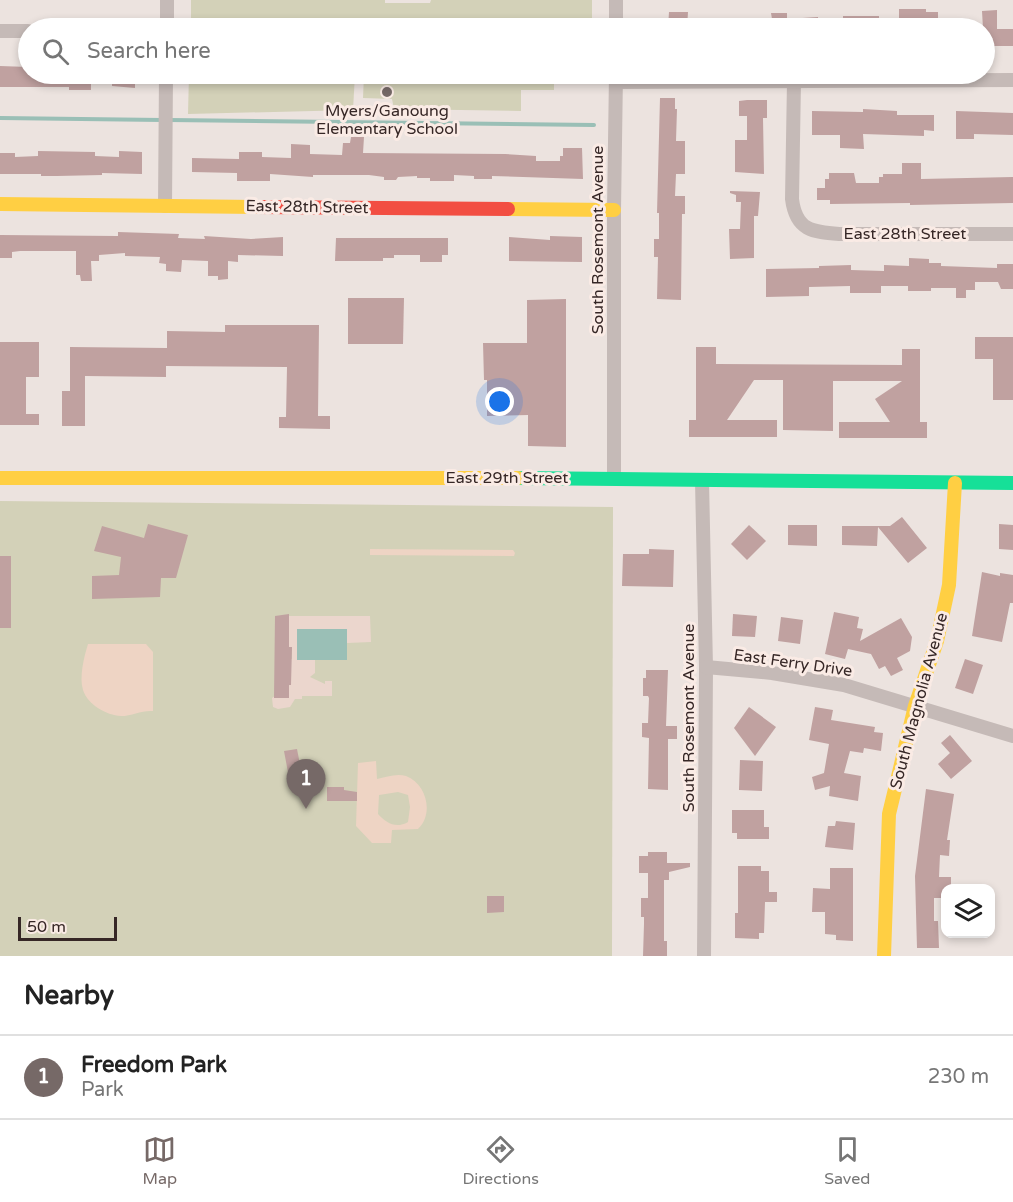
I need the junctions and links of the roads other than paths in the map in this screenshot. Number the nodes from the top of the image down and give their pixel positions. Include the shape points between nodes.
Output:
1 (167, 0) edge
2 (616, 0) edge
3 (167, 18) edge
4 (616, 18) edge
5 (0, 31) edge
6 (18, 31) edge
7 (995, 80) edge
8 (1013, 80) edge
9 (166, 84) edge
10 (616, 84) edge
11 (794, 84) edge
12 (0, 204) edge
13 (165, 206) junction
14 (614, 210) junction
15 (799, 223) junction
16 (1013, 234) edge
17 (791, 235) dead end
18 (0, 478) edge
19 (614, 478) junction
20 (702, 481) junction
21 (955, 483) junction
22 (1013, 483) edge
23 (706, 668) junction
24 (915, 706) junction
25 (1013, 736) edge
26 (704, 956) edge
27 (884, 956) edge

1 - 3 street
2 - 4 street
5 - 6 street
7 - 8 street
9 - 13 street
10 - 14 street, South Rosemont Avenue
11 - 15 street via 792,199
12 - 13 street, East 28th Street
13 - 14 street, East 28th Street
14 - 19 street, South Rosemont Avenue
15 - 16 street, East 28th Street via 813,230 840,234
15 - 17 street
18 - 19 street, East 29th Street
19 - 20 street, East 29th Street
20 - 21 street, East 29th Street
20 - 23 street, South Rosemont Avenue
21 - 22 street, East 29th Street
21 - 24 street, South Magnolia Avenue via 949,585 938,641
23 - 24 street, East Ferry Drive via 772,673 844,685
23 - 26 street, South Rosemont Avenue
24 - 25 street, East Ferry Drive
24 - 27 street, South Magnolia Avenue via 889,814

